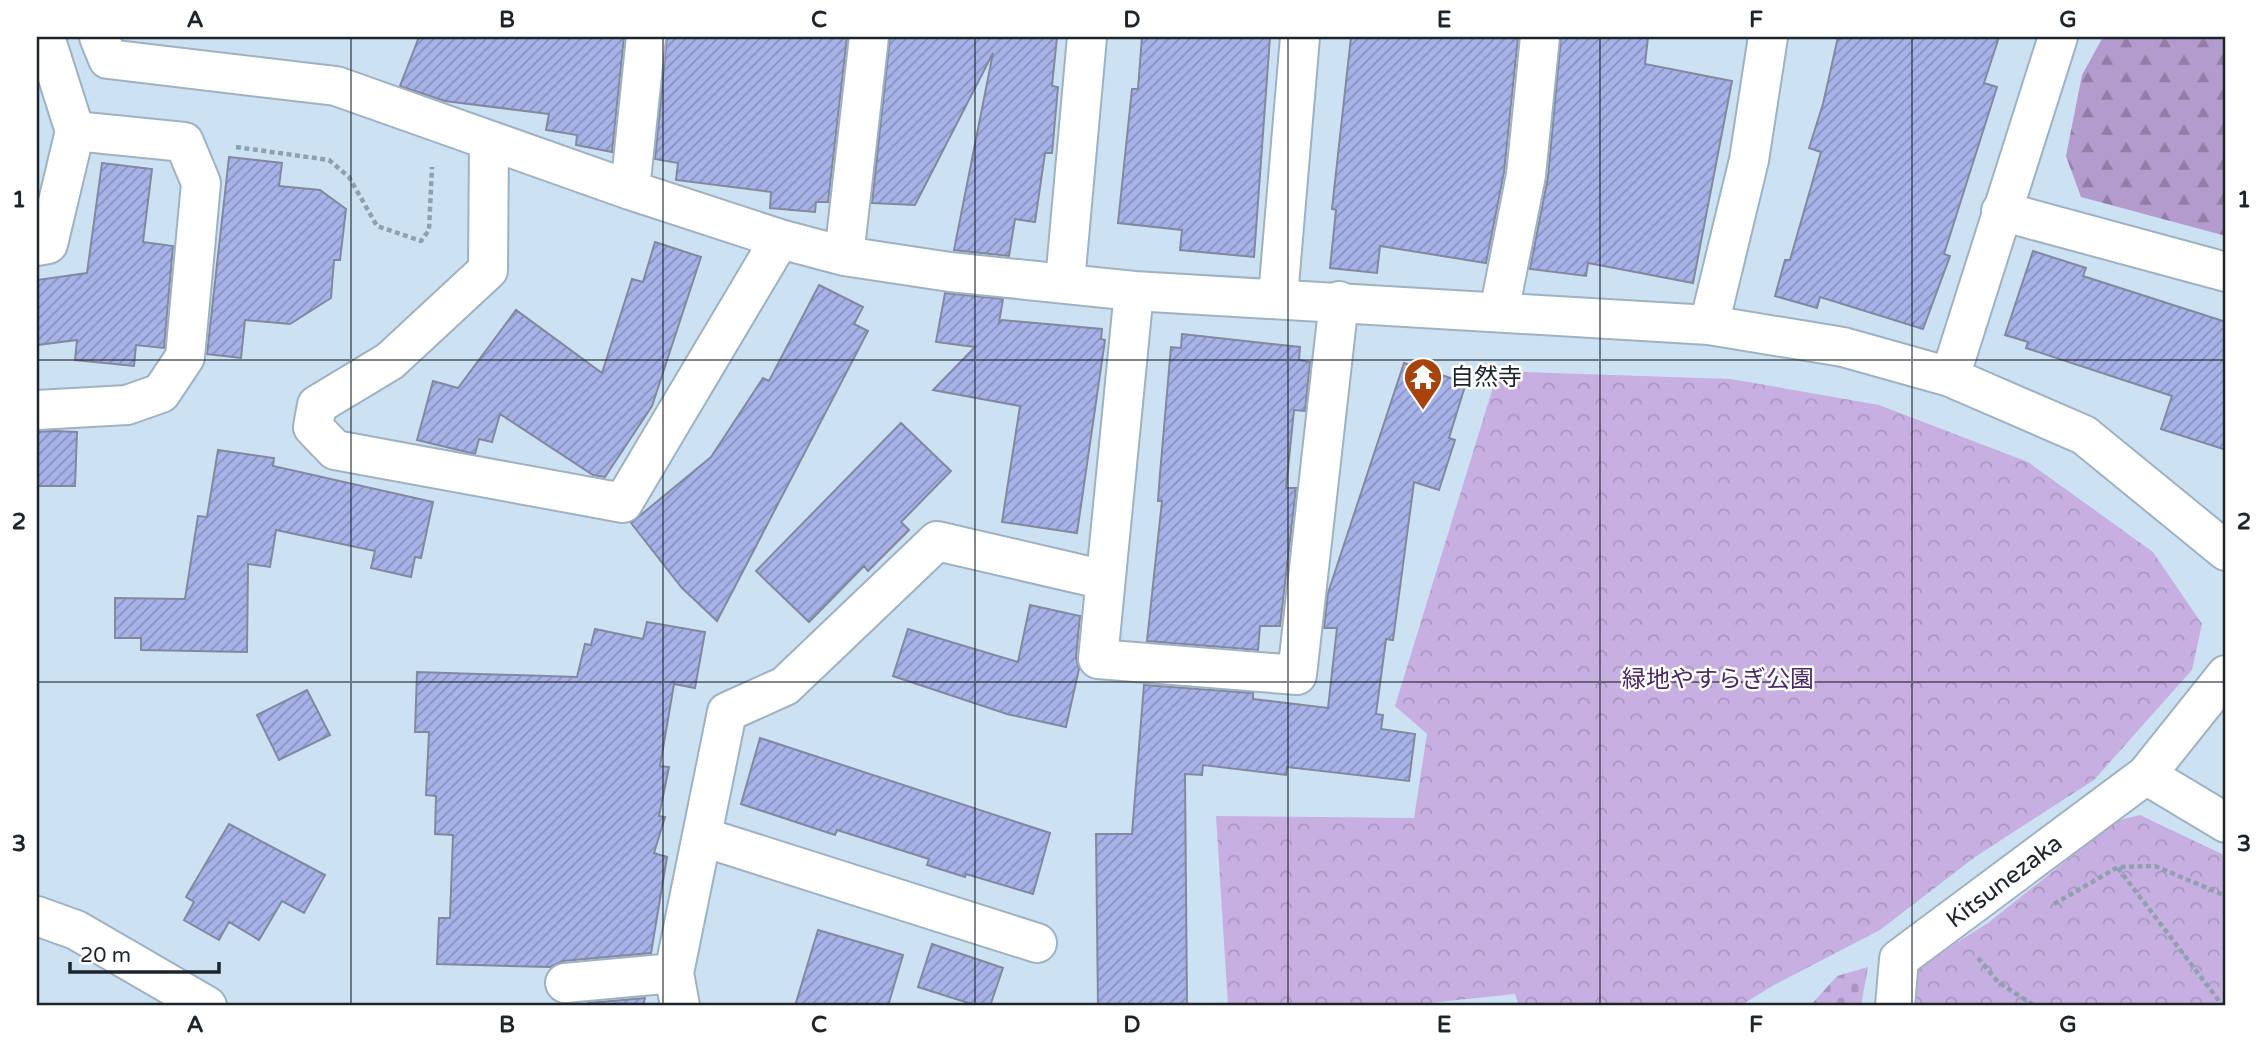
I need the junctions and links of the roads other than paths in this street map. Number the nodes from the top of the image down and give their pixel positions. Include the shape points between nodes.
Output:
1 (45, 37) edge
2 (99, 37) edge
3 (646, 37) edge
4 (869, 37) edge
5 (1087, 37) edge
6 (1300, 37) edge
7 (1540, 37) edge
8 (1768, 37) edge
9 (2058, 37) edge
10 (75, 131) junction
11 (489, 140) junction
12 (630, 190) junction
13 (2001, 211) junction
14 (780, 239) junction
15 (37, 246) edge
16 (844, 256) junction
17 (2226, 272) edge
18 (1065, 282) junction
19 (1134, 291) junction
20 (1278, 297) junction
21 (1339, 301) junction
22 (1499, 312) junction
23 (1709, 325) junction
24 (1950, 377) junction
25 (37, 410) edge
26 (2226, 551) edge
27 (1105, 580) junction
28 (2226, 675) edge
29 (2146, 775) junction
30 (2226, 823) edge
31 (702, 836) junction
32 (37, 916) edge
33 (1037, 943) dead end
34 (565, 983) dead end
35 (677, 990) edge
36 (207, 1006) edge
37 (1895, 1006) edge

1 - 10 street
2 - 11 street via 108,59 336,86
3 - 12 street
4 - 16 street
5 - 18 street
6 - 20 street
7 - 22 street via 1526,175
8 - 23 street via 1749,160
9 - 13 street
10 - 15 street via 48,244
10 - 25 street via 184,142 201,183 185,357 161,393 127,405
11 - 12 street
11 - 14 street via 488,270 390,361 317,405 313,427 335,450 623,503
12 - 14 street
13 - 17 street
13 - 24 street
14 - 16 street
16 - 18 street via 950,272
18 - 19 street
19 - 20 street
19 - 27 street
20 - 21 street
21 - 22 street
21 - 27 street via 1297,675 1098,659
22 - 23 street
23 - 24 street via 1843,347
24 - 26 street via 2084,435
27 - 31 street via 937,541 785,686 727,712
28 - 29 street, Kitsunezaka
29 - 30 street
29 - 37 street, Kitsunezaka via 1899,959
31 - 33 street
31 - 35 street
32 - 36 street via 76,930
34 - 35 street

